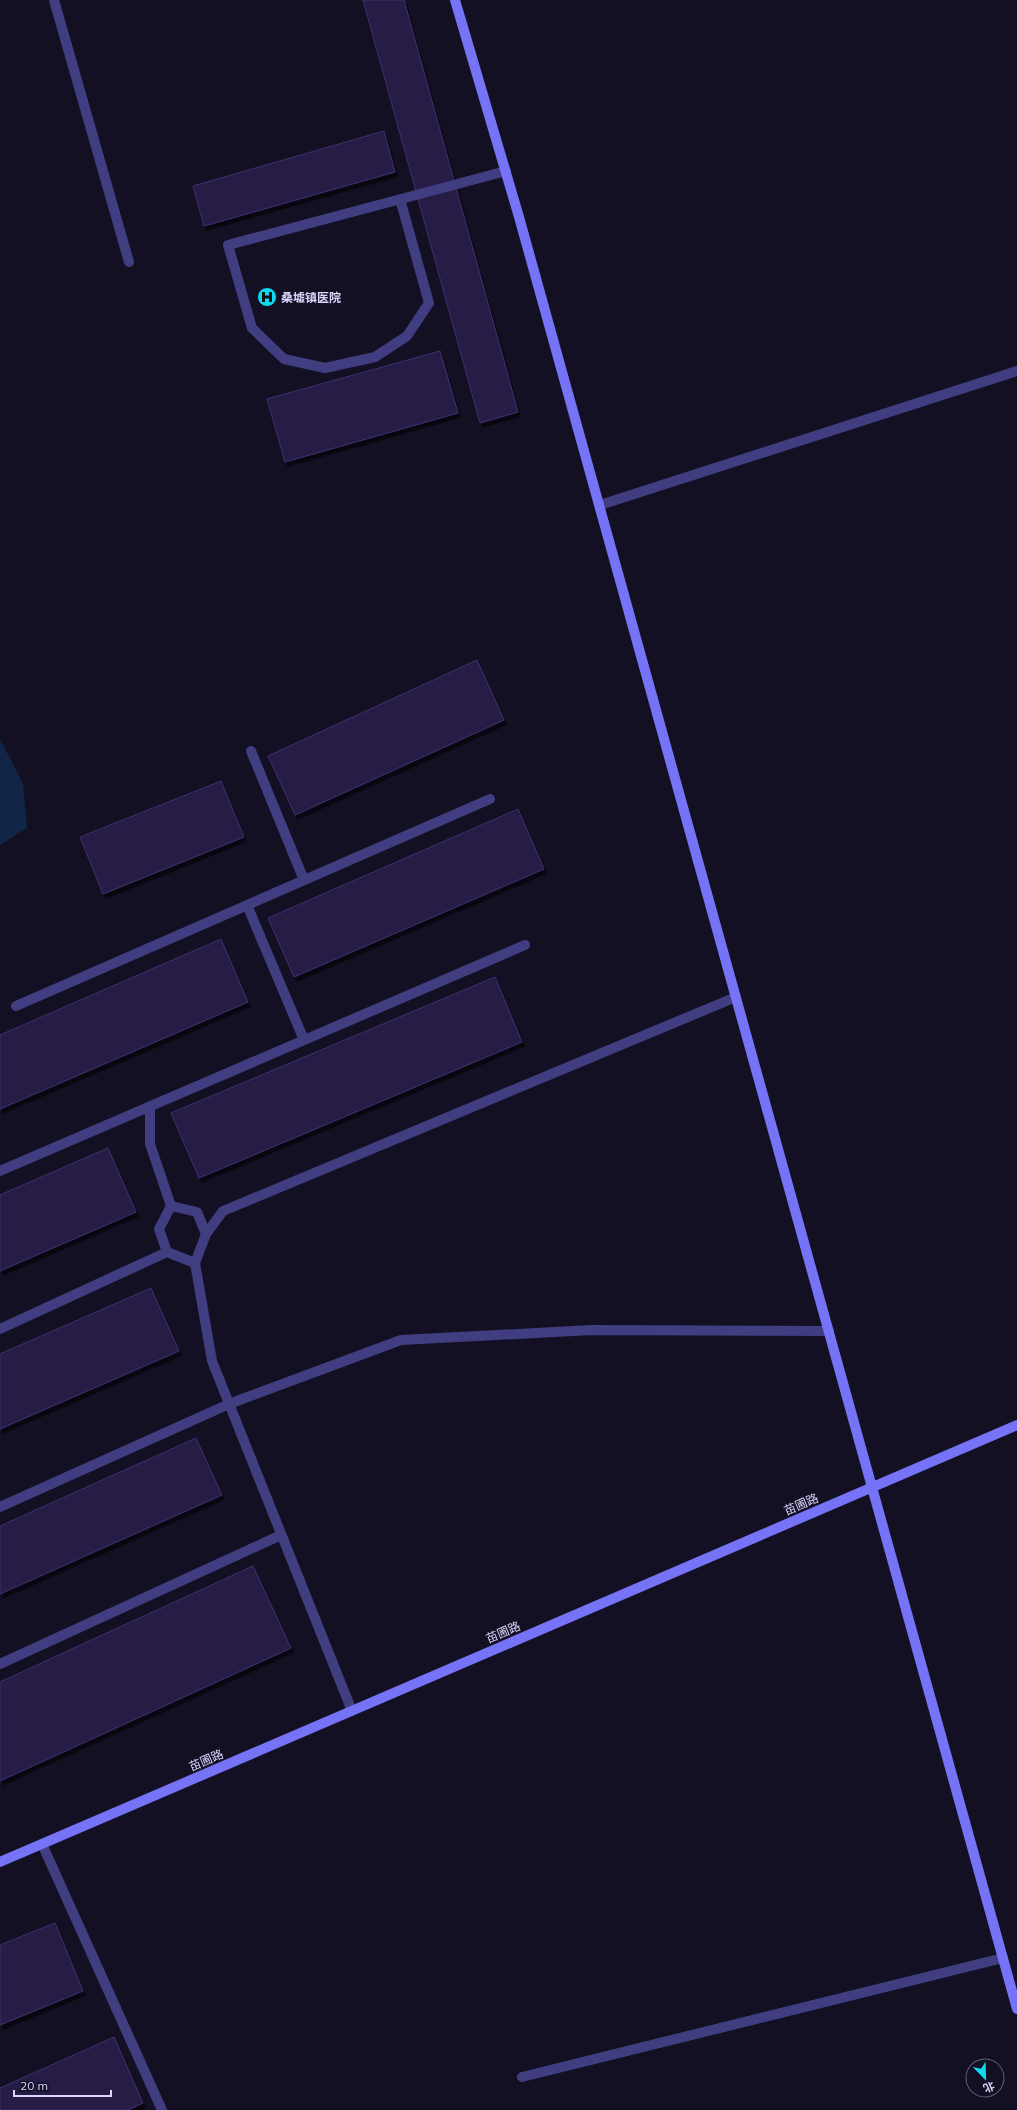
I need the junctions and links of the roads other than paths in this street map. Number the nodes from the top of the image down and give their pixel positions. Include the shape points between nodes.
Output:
1 (54, 0) edge
2 (455, 0) edge
3 (506, 171) junction
4 (400, 199) junction
5 (129, 262) dead end
6 (1017, 371) edge
7 (600, 505) junction
8 (251, 751) dead end
9 (490, 799) dead end
10 (304, 880) junction
11 (247, 905) junction
12 (525, 945) dead end
13 (736, 997) junction
14 (16, 1006) dead end
15 (304, 1040) junction
16 (150, 1106) junction
17 (0, 1171) edge
18 (171, 1206) junction
19 (206, 1234) junction
20 (167, 1252) junction
21 (195, 1263) junction
22 (0, 1329) edge
23 (829, 1331) junction
24 (229, 1404) junction
25 (1017, 1425) edge
26 (872, 1487) junction
27 (0, 1507) edge
28 (281, 1535) junction
29 (0, 1664) edge
30 (352, 1711) junction
31 (42, 1844) junction
32 (0, 1862) edge
33 (1003, 1958) junction
34 (1017, 2009) edge
35 (522, 2077) dead end
36 (162, 2110) edge

1 - 5 street
2 - 3 main road
3 - 4 street
3 - 7 main road
4 - 4 street via 228,245 252,328 284,359 325,368 375,357 408,336 429,303
6 - 7 street
7 - 13 main road
8 - 10 street
9 - 10 street
10 - 11 street
11 - 14 street
11 - 15 street
12 - 15 street
13 - 19 street via 223,1211
13 - 23 main road
15 - 16 street
16 - 17 street
16 - 18 street via 150,1144
18 - 19 street via 197,1212
18 - 20 street via 159,1229
19 - 21 street
20 - 21 street
20 - 22 street
21 - 24 street via 212,1361
23 - 24 street via 592,1330 401,1340
23 - 26 main road
24 - 27 street
24 - 28 street
25 - 26 main road, 苗圃路
26 - 30 main road, 苗圃路
26 - 33 main road
28 - 29 street
28 - 30 street
30 - 31 main road, 苗圃路
31 - 32 main road, 苗圃路
31 - 36 street
33 - 34 main road
33 - 35 street

